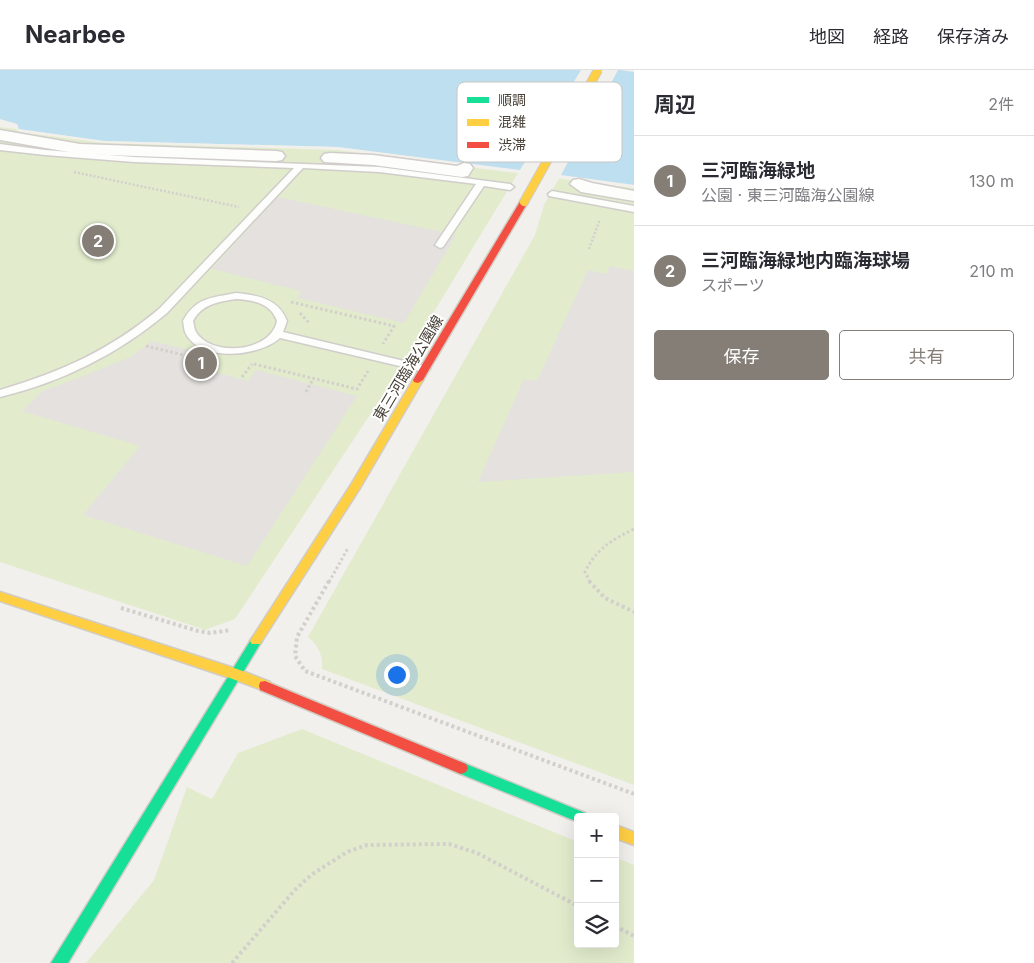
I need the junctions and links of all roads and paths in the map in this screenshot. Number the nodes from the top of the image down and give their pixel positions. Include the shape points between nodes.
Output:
1 (598, 70) edge
2 (591, 82) edge
3 (0, 135) edge
4 (0, 147) edge
5 (276, 156) dead end
6 (330, 158) dead end
7 (546, 162) edge
8 (300, 166) junction
9 (464, 168) dead end
10 (67, 171) dead end
11 (481, 183) junction
12 (578, 184) dead end
13 (510, 187) dead end
14 (552, 194) dead end
15 (634, 196) edge
16 (605, 203) junction
17 (634, 208) edge
18 (257, 211) junction
19 (440, 245) dead end
20 (589, 249) dead end
21 (286, 298) dead end
22 (291, 302) junction
23 (316, 326) dead end
24 (278, 334) junction
25 (126, 340) junction
26 (383, 344) dead end
27 (190, 356) dead end
28 (252, 359) dead end
29 (252, 364) junction
30 (371, 367) dead end
31 (425, 369) junction
32 (242, 377) dead end
33 (313, 379) junction
34 (306, 392) dead end
35 (0, 394) edge
36 (634, 529) edge
37 (351, 542) dead end
38 (0, 596) edge
39 (114, 606) dead end
40 (634, 612) edge
41 (237, 628) dead end
42 (235, 674) junction
43 (634, 794) edge
44 (574, 815) edge
45 (619, 832) edge
46 (634, 838) edge
47 (574, 904) edge
48 (619, 928) edge
49 (634, 936) edge
50 (59, 963) edge
51 (232, 963) edge

1 - 2 main road, 東三河臨海公園線, bridge
3 - 5 street via 80,149
4 - 8 lane via 96,158
6 - 9 street via 373,160 462,172
7 - 31 main road, 東三河臨海公園線, bridge
8 - 11 lane via 360,168
8 - 18 lane
10 - 18 path
11 - 13 lane
11 - 19 lane
12 - 15 street
14 - 16 lane
16 - 17 lane
16 - 20 path
18 - 25 lane via 163,311
21 - 22 path
22 - 23 path via 306,321
22 - 26 path via 394,326
24 - 24 lane via 257,347 220,350 194,339 188,322 196,309 212,300 250,298 268,303 277,310 282,322
24 - 31 lane
25 - 27 path
25 - 35 lane via 78,368
28 - 29 path via 246,361
29 - 32 path
29 - 33 path
30 - 33 path via 357,389
31 - 42 main road, 東三河臨海公園線 via 356,485
33 - 34 path
36 - 40 path via 593,555 585,572 594,588 606,599
37 - 43 path via 297,636 295,656 305,671
38 - 42 main road
39 - 41 path via 198,631 220,633
42 - 44 main road
42 - 50 main road, 東三河臨海公園線
45 - 46 main road
47 - 51 path via 477,853 449,844 367,846 347,852 311,875
48 - 49 path

